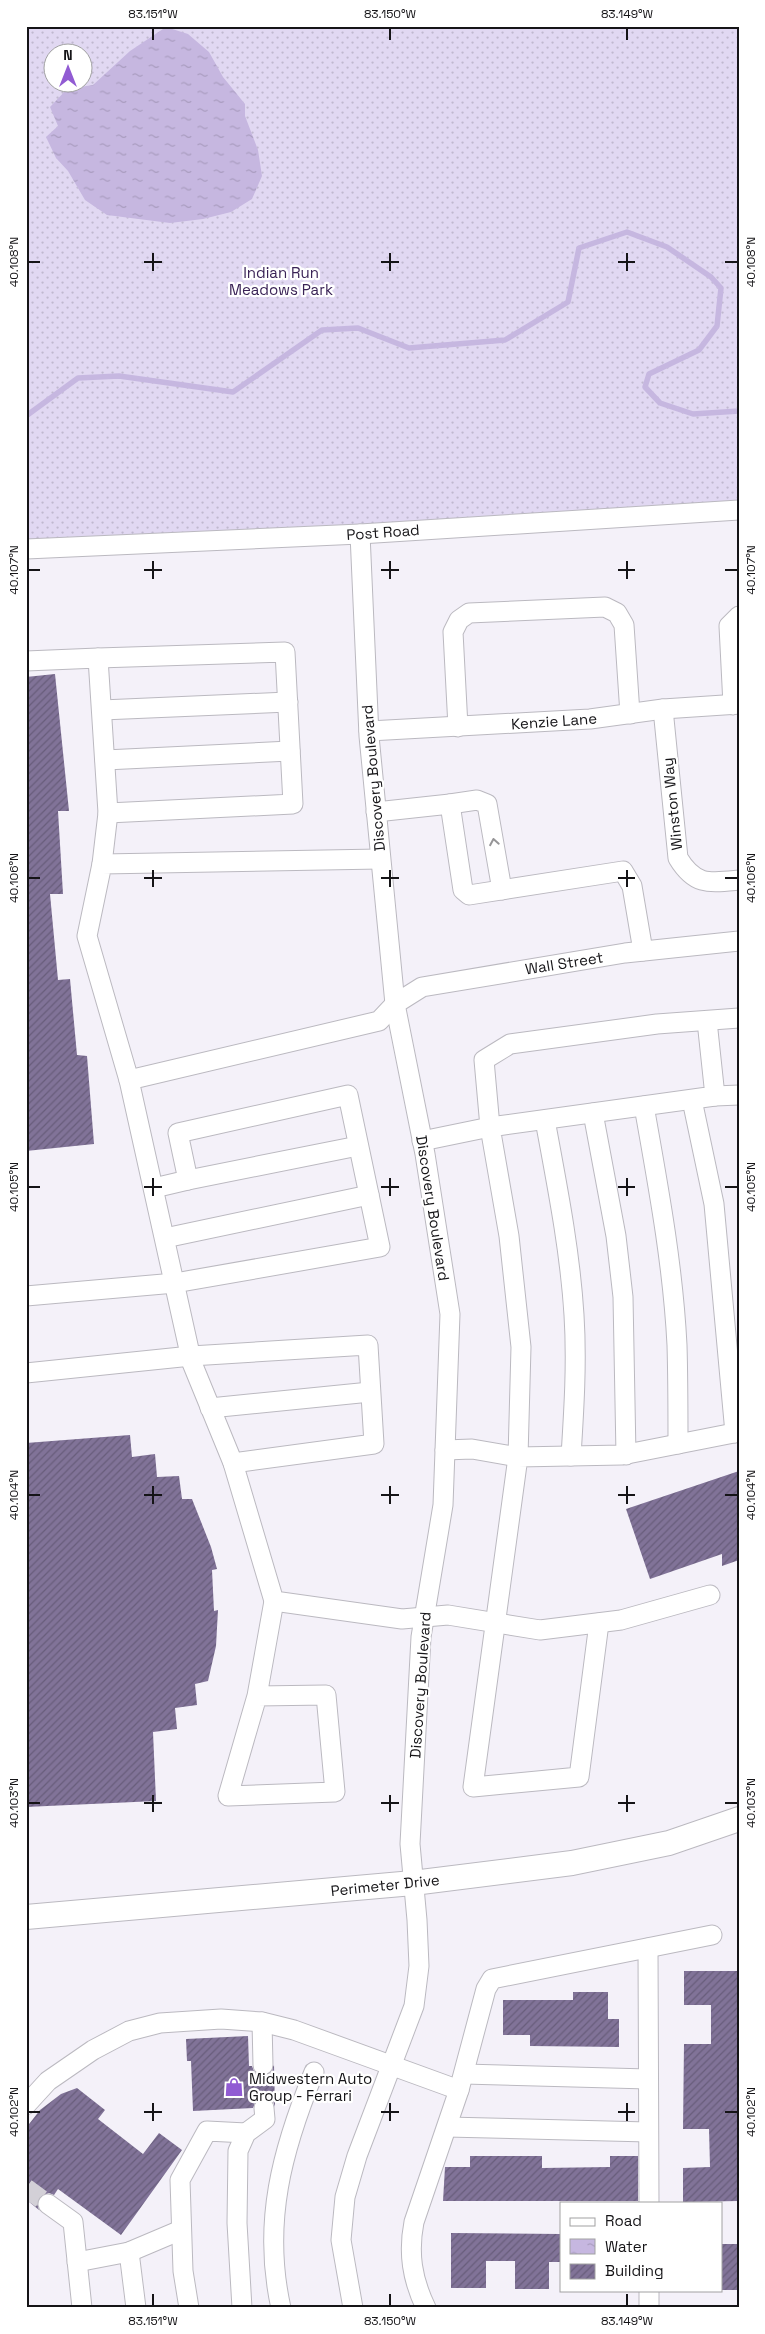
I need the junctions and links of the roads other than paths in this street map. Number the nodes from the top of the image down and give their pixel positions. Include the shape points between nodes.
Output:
1 (739, 510) edge
2 (360, 534) junction
3 (26, 549) edge
4 (739, 616) edge
5 (98, 658) junction
6 (26, 661) edge
7 (288, 702) junction
8 (736, 704) edge
9 (663, 709) junction
10 (102, 710) junction
11 (630, 714) junction
12 (458, 727) junction
13 (369, 731) junction
14 (290, 750) junction
15 (105, 760) junction
16 (450, 804) junction
17 (376, 812) junction
18 (108, 813) junction
19 (380, 859) junction
20 (102, 864) junction
21 (739, 880) edge
22 (502, 890) junction
23 (739, 941) edge
24 (643, 951) junction
25 (395, 1004) junction
26 (739, 1018) edge
27 (707, 1021) junction
28 (129, 1080) junction
29 (738, 1095) edge
30 (715, 1096) junction
31 (692, 1100) junction
32 (739, 1100) edge
33 (644, 1106) junction
34 (593, 1113) junction
35 (545, 1120) junction
36 (490, 1127) junction
37 (422, 1140) junction
38 (358, 1146) junction
39 (188, 1180) junction
40 (154, 1188) junction
41 (369, 1195) junction
42 (165, 1238) junction
43 (175, 1283) junction
44 (26, 1296) edge
45 (190, 1356) junction
46 (26, 1373) edge
47 (370, 1392) junction
48 (210, 1408) junction
49 (737, 1432) edge
50 (678, 1444) junction
51 (445, 1450) junction
52 (626, 1455) junction
53 (571, 1456) junction
54 (518, 1457) junction
55 (233, 1463) junction
56 (710, 1595) dead end
57 (274, 1601) junction
58 (424, 1616) junction
59 (494, 1622) junction
60 (599, 1623) junction
61 (257, 1696) junction
62 (739, 1819) edge
63 (413, 1883) junction
64 (26, 1917) edge
65 (712, 1935) dead end
66 (648, 1948) junction
67 (262, 2022) junction
68 (263, 2065) tunnel mouth
69 (393, 2065) junction
70 (314, 2072) dead end
71 (648, 2079) junction
72 (462, 2082) junction
73 (26, 2105) edge
74 (264, 2108) tunnel mouth
75 (447, 2126) junction
76 (648, 2132) junction
77 (246, 2133) junction
78 (649, 2202) edge
79 (48, 2204) tunnel mouth
80 (181, 2230) junction
81 (130, 2252) junction
82 (77, 2262) junction
83 (649, 2292) edge
84 (82, 2308) edge
85 (136, 2308) edge
86 (188, 2308) edge
87 (242, 2308) edge
88 (281, 2308) edge
89 (353, 2308) edge
90 (426, 2308) edge
91 (649, 2308) edge

1 - 2 street, Post Road
2 - 3 street, Post Road
2 - 13 street, Discovery Boulevard
4 - 8 street via 729,626
5 - 6 street
5 - 7 street via 285,652
5 - 10 street
7 - 10 street
7 - 14 street
8 - 9 street, Kenzie Lane
9 - 11 street, Kenzie Lane
9 - 21 street, Winston Way via 678,858 688,874 711,883
10 - 15 street
11 - 12 street, Kenzie Lane
11 - 12 street via 624,625 617,613 605,606 469,613 458,620 453,632
12 - 13 street, Kenzie Lane
13 - 17 street, Discovery Boulevard
14 - 15 street
14 - 18 street via 293,804
15 - 18 street
16 - 17 street
22 -> 16 street via 487,804 477,800
16 - 22 street via 463,890 469,895
17 - 19 street, Discovery Boulevard
18 - 20 street
19 - 20 street
19 - 25 street, Discovery Boulevard
20 - 28 street via 87,936
22 - 24 street via 623,871 632,886
23 - 24 street, Wall Street
24 - 25 street, Wall Street via 422,987
25 - 28 street, Wall Street via 378,1021
25 - 37 street, Discovery Boulevard
26 - 27 street
27 - 30 street
27 - 36 street via 657,1024 510,1044 484,1060
28 - 40 street
29 - 30 street
29 - 32 street
30 - 31 street
31 - 33 street
31 - 49 street via 714,1204
33 - 34 street
33 - 50 street via 664,1220 672,1289 677,1345
34 - 35 street
34 - 52 street via 616,1236 623,1298
35 - 36 street
35 - 53 street via 564,1222 574,1314 576,1370
36 - 37 street
36 - 54 street via 509,1236 521,1347
37 - 51 street, Discovery Boulevard via 450,1314
38 - 39 street
38 - 39 street via 348,1095 178,1132
38 - 41 street
39 - 40 street
40 - 42 street
41 - 42 street
41 - 43 street via 380,1247
42 - 43 street
43 - 44 street
43 - 45 street
45 - 46 street
45 - 47 street via 368,1345
45 - 48 street
47 - 48 street
47 - 55 street via 374,1444
48 - 55 street
49 - 50 street
50 - 52 street
51 - 54 street via 472,1449
51 - 58 street, Discovery Boulevard via 443,1505
52 - 53 street
53 - 54 street
54 - 59 street
55 - 57 street
56 - 60 street
57 - 58 street via 402,1619
57 - 61 street
58 - 59 street via 448,1615
58 - 63 street, Discovery Boulevard via 410,1844
59 - 60 street via 540,1630
59 - 60 street via 473,1787 579,1777
61 - 61 street via 228,1796 335,1792 326,1695
62 - 63 main road, Perimeter Drive via 669,1843 572,1863
63 - 64 main road, Perimeter Drive
63 - 69 street, Discovery Boulevard via 418,1966 414,2006
65 - 66 street
66 - 71 street
66 - 72 street via 492,1980 486,1989
67 - 68 street
67 - 69 street
67 - 73 street via 221,2019 160,2023 129,2031 93,2050 48,2081
69 - 72 street
69 - 89 street, Discovery Boulevard via 345,2196 341,2240
70 - 88 street via 280,2170 273,2230
71 - 72 street
71 - 76 street
72 - 75 street
74 - 77 street via 265,2119
75 - 76 street
75 - 90 street via 414,2222 411,2240 417,2290
76 - 78 street
77 - 80 street via 207,2132 180,2180
77 - 87 street via 238,2151
79 - 82 street via 73,2222
80 - 81 street
80 - 86 street
81 - 82 street
81 - 85 street
82 - 84 street
83 - 91 street

